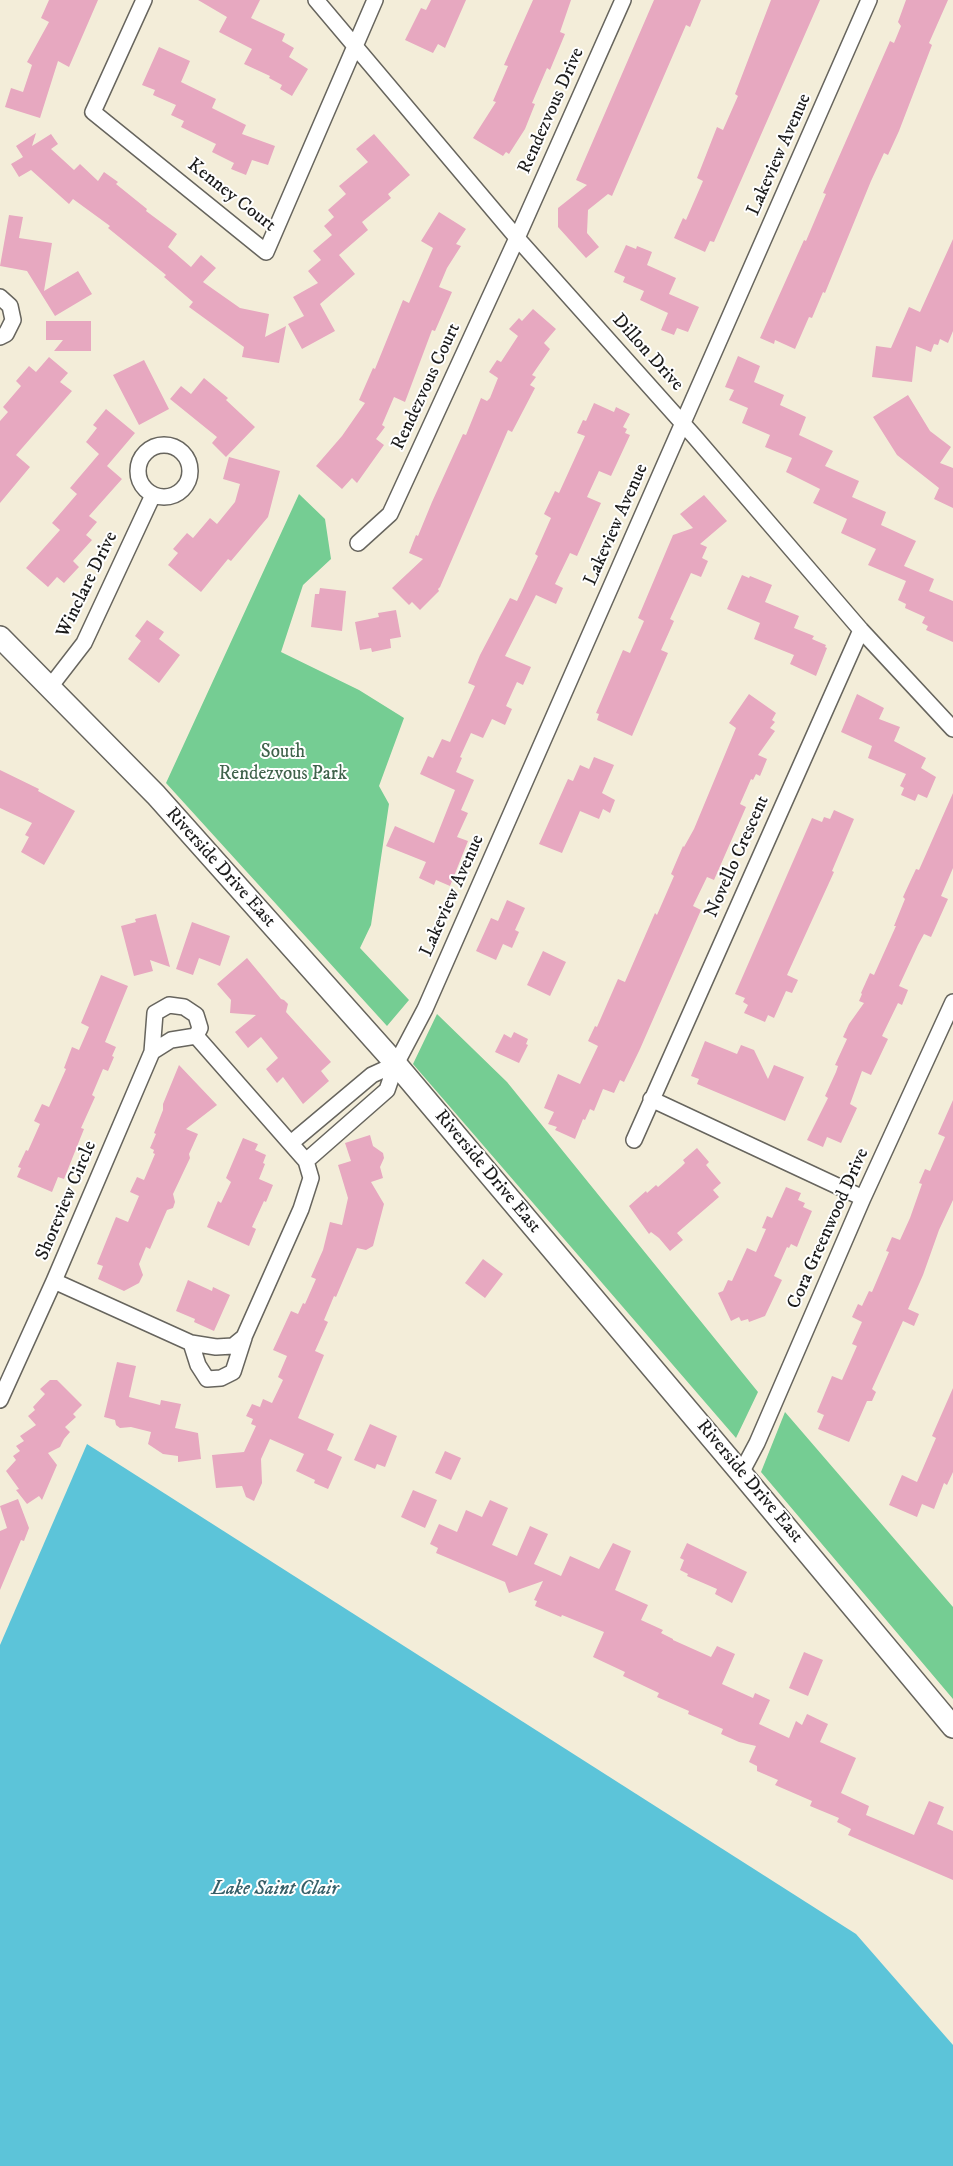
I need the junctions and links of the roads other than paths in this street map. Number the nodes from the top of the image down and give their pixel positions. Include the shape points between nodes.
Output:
1 (144, 0) edge
2 (316, 0) edge
3 (375, 0) edge
4 (623, 0) edge
5 (869, 0) edge
6 (355, 46) junction
7 (518, 238) junction
8 (0, 297) edge
9 (0, 337) edge
10 (683, 424) junction
11 (153, 495) dead end
12 (358, 543) dead end
13 (861, 630) junction
14 (0, 637) edge
15 (50, 687) junction
16 (953, 730) edge
17 (953, 1002) edge
18 (196, 1036) junction
19 (152, 1052) junction
20 (396, 1064) junction
21 (651, 1099) junction
22 (634, 1140) dead end
23 (291, 1143) junction
24 (306, 1161) junction
25 (863, 1198) junction
26 (54, 1281) junction
27 (244, 1337) junction
28 (191, 1343) junction
29 (0, 1400) edge
30 (741, 1472) junction
31 (953, 1727) edge

1 - 6 street, Kenney Court via 93,112 266,252
2 - 6 street, Dillon Drive
3 - 6 street
4 - 7 street, Rendezvous Drive
5 - 10 street, Lakeview Avenue
6 - 7 street, Dillon Drive
7 - 10 street, Dillon Drive
7 - 12 street, Rendezvous Court via 390,514
8 - 9 street via 10,306 13,320 6,334
10 - 13 street, Dillon Drive
10 - 20 street, Lakeview Avenue via 425,1009
11 - 15 street, Winclare Drive via 84,643
13 - 16 street, Dillon Drive
13 - 21 street, Novello Crescent
14 - 15 main road, Riverside Drive East
15 - 20 main road, Riverside Drive East via 156,795
17 - 25 street, Cora Greenwood Drive
18 - 19 street via 171,1040
18 - 19 street, Shoreview Circle via 200,1028 196,1015 184,1007 169,1005 155,1013
18 - 23 street
19 - 26 street, Shoreview Circle
20 - 23 street via 372,1075
20 - 24 street via 387,1090
20 - 30 main road, Riverside Drive East
21 - 22 street, Novello Crescent
21 - 25 street
23 - 24 street
24 - 27 street via 311,1178 301,1209
25 - 30 street, Cora Greenwood Drive via 763,1429
26 - 28 street, Shoreview Circle
26 - 29 street
27 - 28 street, Shoreview Circle via 233,1346
27 - 28 street via 233,1372 221,1378 207,1379
30 - 31 main road, Riverside Drive East

